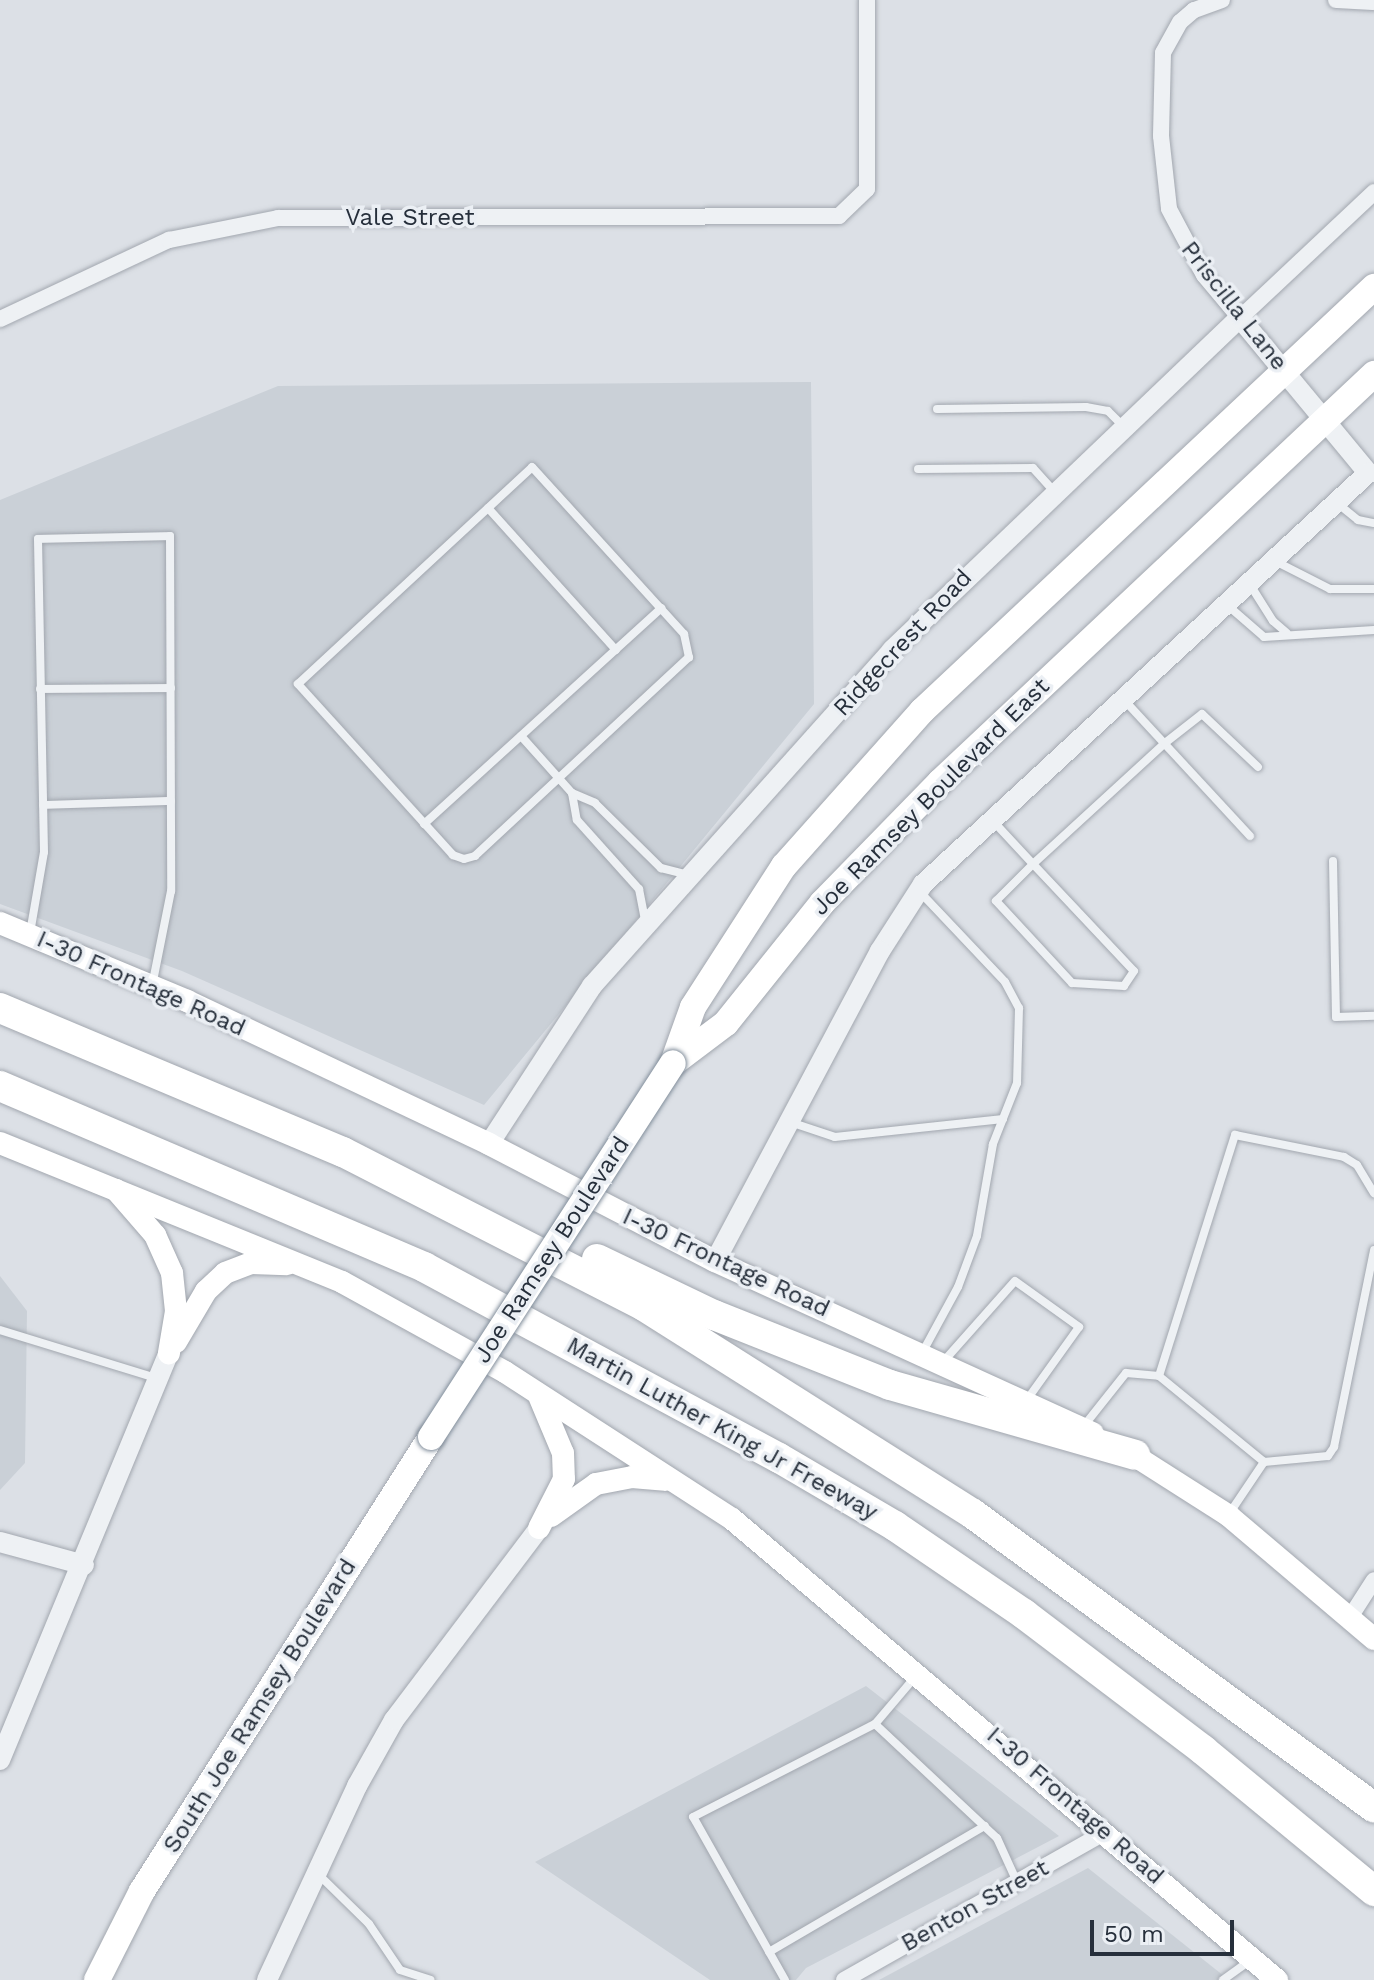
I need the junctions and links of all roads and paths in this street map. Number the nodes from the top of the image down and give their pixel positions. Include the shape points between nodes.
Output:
1 (867, 0) edge
2 (1222, 0) edge
3 (1336, 0) edge
4 (1374, 2) edge
5 (1374, 192) edge
6 (1374, 287) edge
7 (1240, 318) junction
8 (0, 319) edge
9 (1285, 373) junction
10 (1374, 374) edge
11 (937, 409) dead end
12 (1325, 421) junction
13 (1123, 427) junction
14 (918, 469) dead end
15 (1371, 470) edge
16 (1054, 491) junction
17 (1336, 502) junction
18 (488, 508) junction
19 (1374, 523) edge
20 (1273, 560) junction
21 (1248, 582) junction
22 (1374, 589) edge
23 (1225, 603) junction
24 (661, 608) junction
25 (1374, 630) edge
26 (1287, 633) junction
27 (616, 650) junction
28 (171, 688) junction
29 (40, 689) junction
30 (1122, 697) junction
31 (521, 736) junction
32 (1165, 743) junction
33 (1258, 767) dead end
34 (559, 779) junction
35 (572, 793) junction
36 (171, 801) junction
37 (43, 805) junction
38 (989, 818) junction
39 (424, 824) junction
40 (1250, 836) dead end
41 (1333, 861) dead end
42 (1033, 864) junction
43 (691, 876) junction
44 (919, 890) junction
45 (0, 923) edge
46 (646, 924) junction
47 (30, 936) junction
48 (152, 987) junction
49 (0, 1008) edge
50 (1374, 1016) edge
51 (673, 1063) junction
52 (0, 1086) edge
53 (1003, 1119) junction
54 (789, 1122) junction
55 (0, 1143) edge
56 (489, 1144) junction
57 (114, 1188) junction
58 (1374, 1193) edge
59 (452, 1204) junction
60 (1374, 1250) edge
61 (715, 1261) junction
62 (298, 1264) junction
63 (0, 1330) edge
64 (169, 1353) junction
65 (921, 1353) junction
66 (943, 1363) junction
67 (1159, 1376) junction
68 (159, 1379) junction
69 (537, 1394) junction
70 (1020, 1410) junction
71 (1082, 1427) junction
72 (431, 1437) joint
73 (1135, 1455) junction
74 (1264, 1462) junction
75 (668, 1480) junction
76 (1229, 1516) junction
77 (539, 1528) junction
78 (0, 1542) edge
79 (84, 1565) junction
80 (1374, 1580) edge
81 (1349, 1619) junction
82 (1374, 1639) edge
83 (918, 1673) junction
84 (875, 1724) junction
85 (6, 1730) edge
86 (0, 1760) edge
87 (1374, 1808) edge
88 (985, 1826) junction
89 (1106, 1832) junction
90 (315, 1872) junction
91 (1017, 1882) junction
92 (1374, 1891) edge
93 (769, 1952) junction
94 (1252, 1960) junction
95 (97, 1980) edge
96 (267, 1980) edge
97 (430, 1980) edge
98 (785, 1980) edge
99 (844, 1980) edge
100 (1223, 1980) edge
101 (1277, 1980) edge

1 - 8 street, Vale Street via 867,189 839,216 278,218 169,240
2 - 7 street, Priscilla Lane via 1194,10 1172,33 1163,53 1161,136 1174,226
3 - 4 street
5 - 7 street, Ridgecrest Road
6 - 9 highway
7 - 9 street, Priscilla Lane
7 - 13 street, Ridgecrest Road
9 - 12 street, Priscilla Lane
9 - 51 highway via 1020,613 922,711 784,866 693,1007
10 - 12 highway, Joe Ramsey Boulevard East
11 - 13 lane via 1086,407 1108,411
12 - 15 street, Priscilla Lane
12 - 51 highway, Joe Ramsey Boulevard East via 940,782 822,903 726,1023
13 - 16 street, Ridgecrest Road
14 - 16 lane via 1033,468
15 - 17 street
16 - 43 street, Ridgecrest Road via 892,650
17 - 19 lane via 1358,520
17 - 20 street
18 - 24 lane via 532,467
18 - 27 lane
18 - 39 lane via 298,684
20 - 21 street
20 - 22 lane via 1330,589
21 - 23 street
21 - 26 lane
23 - 26 lane via 1264,637
23 - 30 street
24 - 27 lane
24 - 34 lane via 684,634 689,657
25 - 26 lane
27 - 31 lane
28 - 29 lane
28 - 29 lane via 170,536 38,539
28 - 36 lane
29 - 37 lane
30 - 32 lane
30 - 38 street
31 - 34 lane
31 - 39 lane
32 - 33 lane via 1202,714
32 - 40 lane
32 - 42 lane
34 - 35 lane
34 - 39 lane via 475,856 453,855
35 - 43 lane via 595,803 661,868
35 - 46 lane via 577,820 639,889
36 - 37 lane
36 - 48 lane via 171,891
37 - 47 lane via 44,852
38 - 42 lane
38 - 44 street
41 - 50 lane via 1336,1017
42 - 42 lane via 1134,971 1124,986 1072,983 996,901
43 - 46 street, Ridgecrest Road
44 - 53 lane via 1005,982 1019,1008 1017,1083
44 - 54 street
45 - 47 main road, I-30 Frontage Road
46 - 56 street, Ridgecrest Road via 592,986
47 - 48 main road, I-30 Frontage Road
48 - 56 main road, I-30 Frontage Road
49 - 59 highway via 248,1110
51 - 72 highway, Joe Ramsey Boulevard, bridge
52 - 92 highway, Martin Luther King Jr Freeway via 424,1267 792,1465 895,1526 1024,1614 1203,1750
53 - 54 lane via 835,1137
53 - 65 lane via 987,1172 977,1236 958,1287
54 - 61 street
55 - 57 main road, I-30 Frontage Road
56 - 61 main road, I-30 Frontage Road
57 - 62 main road, I-30 Frontage Road
57 - 64 main road via 155,1235 172,1273 176,1311
58 - 67 lane via 1357,1165 1344,1157 1235,1135
59 - 70 highway via 512,1219 714,1315 890,1385
59 - 87 highway via 644,1306 960,1505
60 - 74 lane via 1334,1447 1328,1456
61 - 65 main road, I-30 Frontage Road
62 - 64 main road via 251,1263 225,1273 206,1291
62 - 69 main road, I-30 Frontage Road via 355,1289
63 - 68 lane
64 - 68 street
65 - 66 main road, I-30 Frontage Road
66 - 70 main road, I-30 Frontage Road
66 - 70 lane via 1015,1281 1079,1327
67 - 71 lane via 1126,1373
67 - 74 lane
68 - 79 street
69 - 75 main road, I-30 Frontage Road
69 - 77 main road via 563,1453 564,1479
70 - 71 main road, I-30 Frontage Road
70 - 73 highway
71 - 73 main road, I-30 Frontage Road
72 - 95 highway, South Joe Ramsey Boulevard via 142,1891
73 - 76 main road, I-30 Frontage Road
74 - 76 lane
75 - 77 main road via 632,1477 596,1484 565,1502
75 - 83 main road, I-30 Frontage Road via 732,1519
76 - 81 main road, I-30 Frontage Road
77 - 90 street via 394,1720
78 - 79 street
79 - 85 street
80 - 81 street
81 - 82 main road, I-30 Frontage Road
83 - 84 lane
83 - 89 main road, I-30 Frontage Road
84 - 88 lane
84 - 93 lane via 693,1817
85 - 86 street
88 - 91 lane via 997,1838
88 - 93 lane
89 - 91 street, Benton Street
89 - 94 main road, I-30 Frontage Road
90 - 96 street
90 - 97 lane via 369,1924 400,1970
91 - 99 street, Benton Street
93 - 98 lane
94 - 100 lane
94 - 101 main road, I-30 Frontage Road

